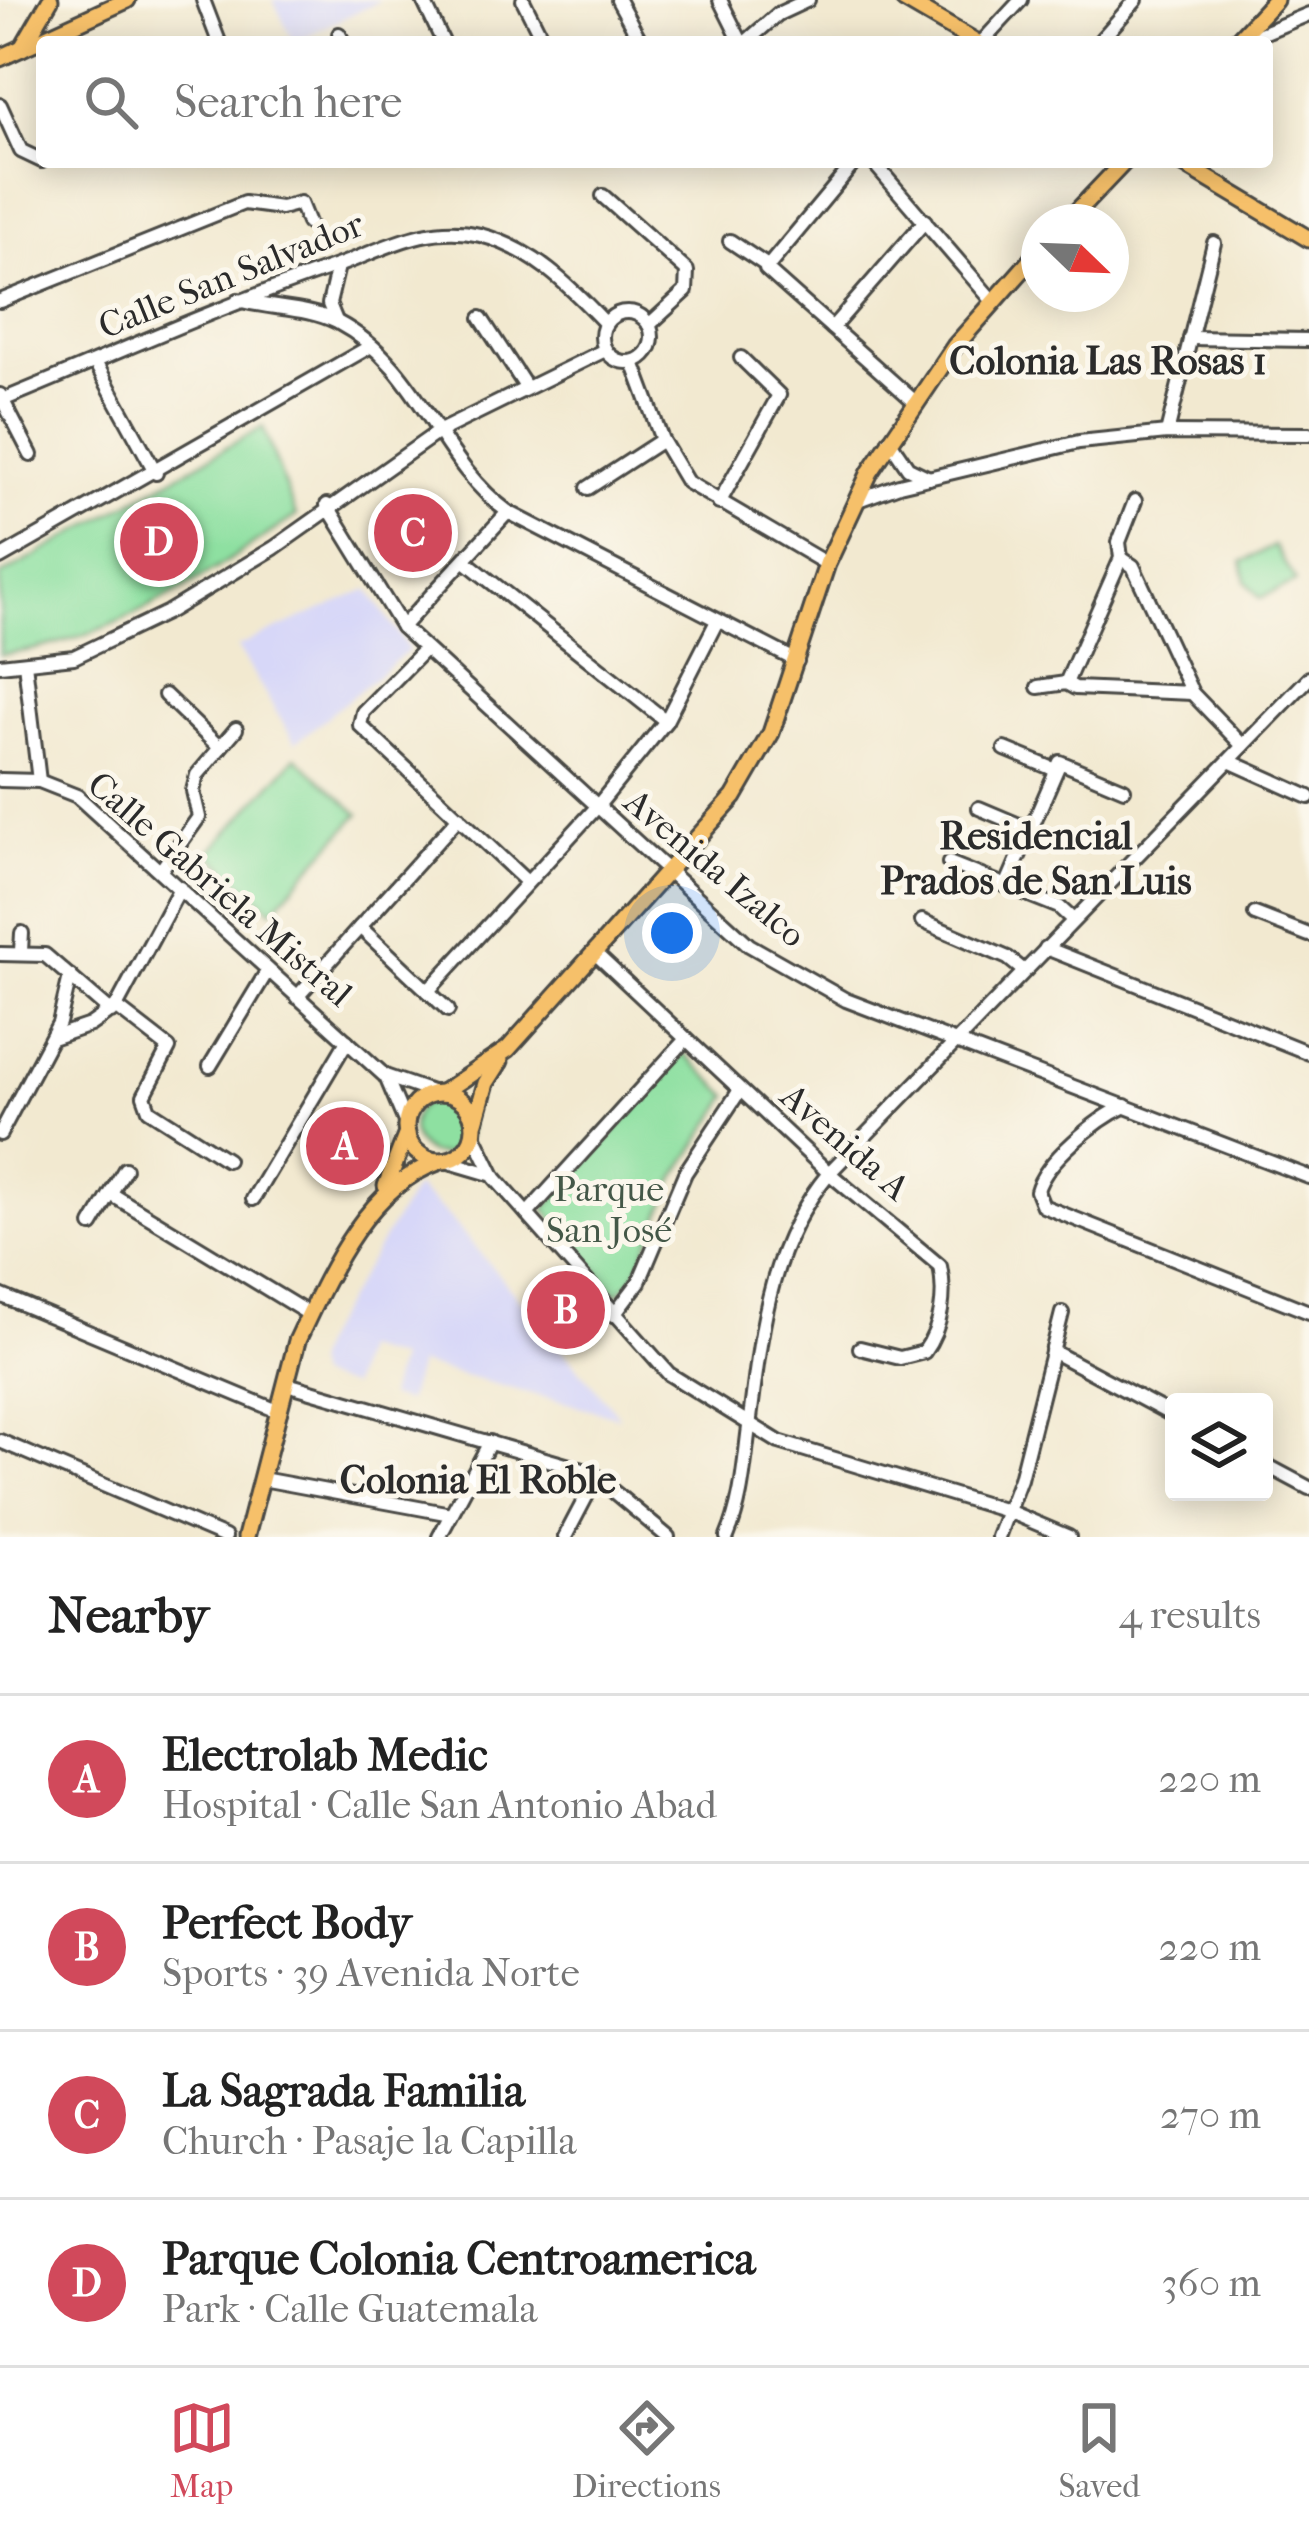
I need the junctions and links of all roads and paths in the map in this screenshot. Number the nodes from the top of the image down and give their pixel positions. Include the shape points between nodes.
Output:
1 (50, 0) edge
2 (81, 0) edge
3 (127, 0) edge
4 (203, 0) edge
5 (424, 0) edge
6 (523, 0) edge
7 (618, 0) edge
8 (720, 0) edge
9 (808, 0) edge
10 (904, 0) edge
11 (1021, 0) edge
12 (1136, 0) edge
13 (1275, 0) edge
14 (1309, 14) edge
15 (86, 19) junction
16 (48, 36) edge
17 (217, 36) edge
18 (440, 36) edge
19 (541, 36) edge
20 (637, 36) edge
21 (741, 36) edge
22 (751, 36) edge
23 (968, 36) edge
24 (985, 36) edge
25 (1104, 36) edge
26 (1243, 36) edge
27 (1253, 36) edge
28 (36, 42) edge
29 (22, 48) junction
30 (0, 58) edge
31 (0, 104) edge
32 (36, 158) edge
33 (850, 168) edge
34 (878, 168) edge
35 (1104, 168) edge
36 (1118, 168) edge
37 (1190, 168) edge
38 (1096, 190) junction
39 (604, 196) dead end
40 (1083, 204) edge
41 (925, 221) junction
42 (308, 223) dead end
43 (1309, 239) edge
44 (730, 241) dead end
45 (1214, 244) dead end
46 (338, 266) junction
47 (766, 267) junction
48 (1021, 268) edge
49 (991, 299) junction
50 (238, 300) junction
51 (0, 301) edge
52 (482, 318) dead end
53 (336, 322) junction
54 (605, 323) junction
55 (649, 325) junction
56 (832, 328) junction
57 (1190, 338) junction
58 (1309, 340) edge
59 (371, 346) junction
60 (605, 350) junction
61 (741, 358) dead end
62 (95, 362) junction
63 (634, 362) junction
64 (526, 387) junction
65 (1, 398) edge
66 (914, 401) junction
67 (438, 432) junction
68 (1166, 433) junction
69 (1309, 434) edge
70 (889, 439) junction
71 (662, 440) junction
72 (31, 455) dead end
73 (155, 472) junction
74 (930, 478) junction
75 (588, 488) dead end
76 (1135, 501) dead end
77 (854, 502) junction
78 (719, 503) junction
79 (327, 505) junction
80 (508, 512) junction
81 (0, 558) edge
82 (1120, 558) junction
83 (464, 561) junction
84 (827, 564) junction
85 (717, 621) junction
86 (401, 626) junction
87 (424, 650) junction
88 (797, 661) junction
89 (26, 663) junction
90 (0, 665) edge
91 (1309, 678) edge
92 (1066, 683) junction
93 (1038, 687) dead end
94 (1192, 693) junction
95 (165, 695) dead end
96 (666, 721) junction
97 (236, 729) dead end
98 (1243, 746) junction
99 (220, 748) junction
100 (1005, 749) dead end
101 (1229, 761) junction
102 (1058, 766) junction
103 (0, 780) edge
104 (39, 781) junction
105 (1124, 789) dead end
106 (1309, 797) edge
107 (596, 808) junction
108 (979, 808) dead end
109 (459, 818) junction
110 (1031, 830) junction
111 (949, 863) dead end
112 (160, 870) junction
113 (668, 874) junction
114 (527, 881) junction
115 (1007, 884) junction
116 (180, 888) junction
117 (1255, 914) dead end
118 (1073, 920) junction
119 (922, 922) dead end
120 (360, 927) junction
121 (22, 932) dead end
122 (1309, 935) edge
123 (1046, 948) junction
124 (21, 951) junction
125 (0, 954) edge
126 (597, 955) junction
127 (268, 970) junction
128 (1024, 971) junction
129 (70, 976) junction
130 (428, 991) junction
131 (297, 997) junction
132 (113, 1010) junction
133 (448, 1010) dead end
134 (52, 1038) junction
135 (686, 1039) junction
136 (347, 1041) junction
137 (956, 1042) junction
138 (508, 1049) junction
139 (1309, 1053) edge
140 (210, 1066) dead end
141 (385, 1076) junction
142 (740, 1090) junction
143 (438, 1093) junction
144 (1125, 1106) junction
145 (406, 1128) junction
146 (474, 1130) junction
147 (0, 1134) edge
148 (227, 1160) dead end
149 (442, 1161) junction
150 (125, 1169) dead end
151 (829, 1173) junction
152 (1309, 1177) edge
153 (495, 1178) junction
154 (111, 1194) junction
155 (253, 1199) dead end
156 (380, 1200) junction
157 (527, 1214) junction
158 (92, 1225) dead end
159 (0, 1295) edge
160 (1309, 1312) edge
161 (1062, 1313) dead end
162 (310, 1314) junction
163 (614, 1315) junction
164 (860, 1348) dead end
165 (1052, 1352) junction
166 (287, 1384) junction
167 (1165, 1411) edge
168 (280, 1412) junction
169 (749, 1427) junction
170 (0, 1441) edge
171 (490, 1442) junction
172 (1273, 1469) edge
173 (597, 1476) junction
174 (262, 1479) junction
175 (1309, 1488) edge
176 (1010, 1512) junction
177 (451, 1514) junction
178 (225, 1537) edge
179 (246, 1537) edge
180 (439, 1537) edge
181 (565, 1537) edge
182 (668, 1537) edge
183 (727, 1537) edge
184 (998, 1537) edge
185 (1069, 1537) edge

1 - 29 main road
2 - 15 street
3 - 15 main road
4 - 17 street
5 - 18 street
6 - 19 street
7 - 20 street
8 - 21 street
9 - 22 street
10 - 23 main road
11 - 24 street
12 - 25 street
13 - 26 main road
14 - 27 street
15 - 16 main road
28 - 29 main road
29 - 30 main road
31 - 32 street via 21,151
33 - 47 street
34 - 41 street
35 - 38 main road
36 - 38 main road
37 - 43 main road
38 - 40 main road
39 - 55 street via 687,271 686,292
41 - 49 street
41 - 56 street
42 - 51 street via 299,203 244,203
44 - 47 street
45 - 57 street
46 - 50 street, Calle San Salvador
46 - 53 street via 329,304
46 - 54 street, Calle San Salvador via 401,238 479,235 545,266
47 - 56 street
48 - 49 main road
49 - 66 main road
50 - 53 street
50 - 62 street, Calle San Salvador
52 - 64 street
53 - 59 street
54 - 55 street via 625,311
54 - 60 street
55 - 63 street via 649,350
56 - 66 street
57 - 58 street
57 - 68 street
59 - 67 street via 398,367
59 - 73 street
60 - 63 street
60 - 64 street
61 - 78 street via 779,395
62 - 65 street, Calle San Salvador
62 - 73 street
63 - 71 street
64 - 67 street
65 - 72 street
66 - 70 main road
67 - 79 street
67 - 80 street via 474,487
68 - 69 street
68 - 74 street via 1079,442
70 - 74 street via 900,460
70 - 77 main road
71 - 75 street
71 - 78 street via 687,482
73 - 81 street
74 - 77 street
76 - 82 street
77 - 84 main road
78 - 84 street
79 - 86 street, Avenida Izalco
79 - 89 street via 274,548 168,612 74,657
80 - 83 street
80 - 85 street
82 - 92 street
82 - 94 street via 1133,566
83 - 86 street
83 - 96 street
84 - 88 main road
85 - 88 street
85 - 96 street
86 - 87 street, Avenida Izalco
87 - 107 street, Avenida Izalco
87 - 109 street via 363,712 360,725
88 - 113 main road via 750,774
89 - 90 street
89 - 104 street
91 - 98 street
92 - 93 street
92 - 94 street
94 - 98 street
95 - 99 street
96 - 107 street
97 - 99 street
98 - 101 street
99 - 112 street via 194,784 200,817
100 - 102 street
101 - 106 street
101 - 118 street
102 - 105 street
102 - 110 street
103 - 104 street, Calle Gabriela Mistral
104 - 112 street, Calle Gabriela Mistral via 76,796
107 - 113 street, Avenida Izalco
107 - 114 street
108 - 110 street
109 - 114 street
109 - 120 street
110 - 115 street
111 - 115 street
112 - 116 street, Calle Gabriela Mistral
113 - 126 main road
113 - 137 street, Avenida Izalco via 749,945 818,988
114 - 130 street
115 - 118 street
116 - 127 street, Calle Gabriela Mistral
116 - 132 street
117 - 122 street
118 - 123 street
119 - 128 street
120 - 130 street
120 - 131 street
121 - 124 street
123 - 128 street
123 - 139 street
124 - 125 street
124 - 129 street via 45,955
126 - 135 street, Avenida A
126 - 138 main road
127 - 131 street, Calle Gabriela Mistral
127 - 140 street
128 - 137 street
129 - 132 street
129 - 134 street
130 - 133 street
131 - 136 street, Calle Gabriela Mistral
132 - 134 street
132 - 148 street via 169,1048 146,1107
134 - 147 street
135 - 142 street, Avenida A
135 - 157 street
136 - 141 street, Calle Gabriela Mistral
136 - 155 street
137 - 144 street, Avenida Izalco
137 - 151 street
138 - 143 main road
138 - 146 main road via 490,1075
141 - 143 street, Calle Gabriela Mistral
141 - 145 street, Calle Gabriela Mistral
142 - 151 street, Avenida A
142 - 163 street via 685,1172 639,1282
143 - 145 main road via 414,1105
143 - 146 main road via 464,1102
144 - 152 street, Avenida Izalco
144 - 160 street via 1042,1177 1043,1206
145 - 149 main road via 416,1152
145 - 156 main road
146 - 149 main road via 463,1154
146 - 153 street
149 - 153 street
149 - 156 main road via 405,1175
150 - 154 street
151 - 164 street, Avenida A via 931,1253 944,1286 924,1352 900,1358
151 - 169 street via 793,1221 774,1269
153 - 157 street
154 - 158 street
154 - 162 street
156 - 162 main road
157 - 163 street
159 - 168 street
161 - 165 street
162 - 166 main road
163 - 169 street via 669,1374
165 - 167 street
165 - 176 street
166 - 168 main road
166 - 171 street
168 - 174 main road
169 - 176 street
169 - 183 street
170 - 178 street
171 - 173 street
171 - 177 street
172 - 175 street
173 - 181 street
173 - 182 street
174 - 177 street
174 - 179 main road
176 - 184 street
176 - 185 street
177 - 180 street

